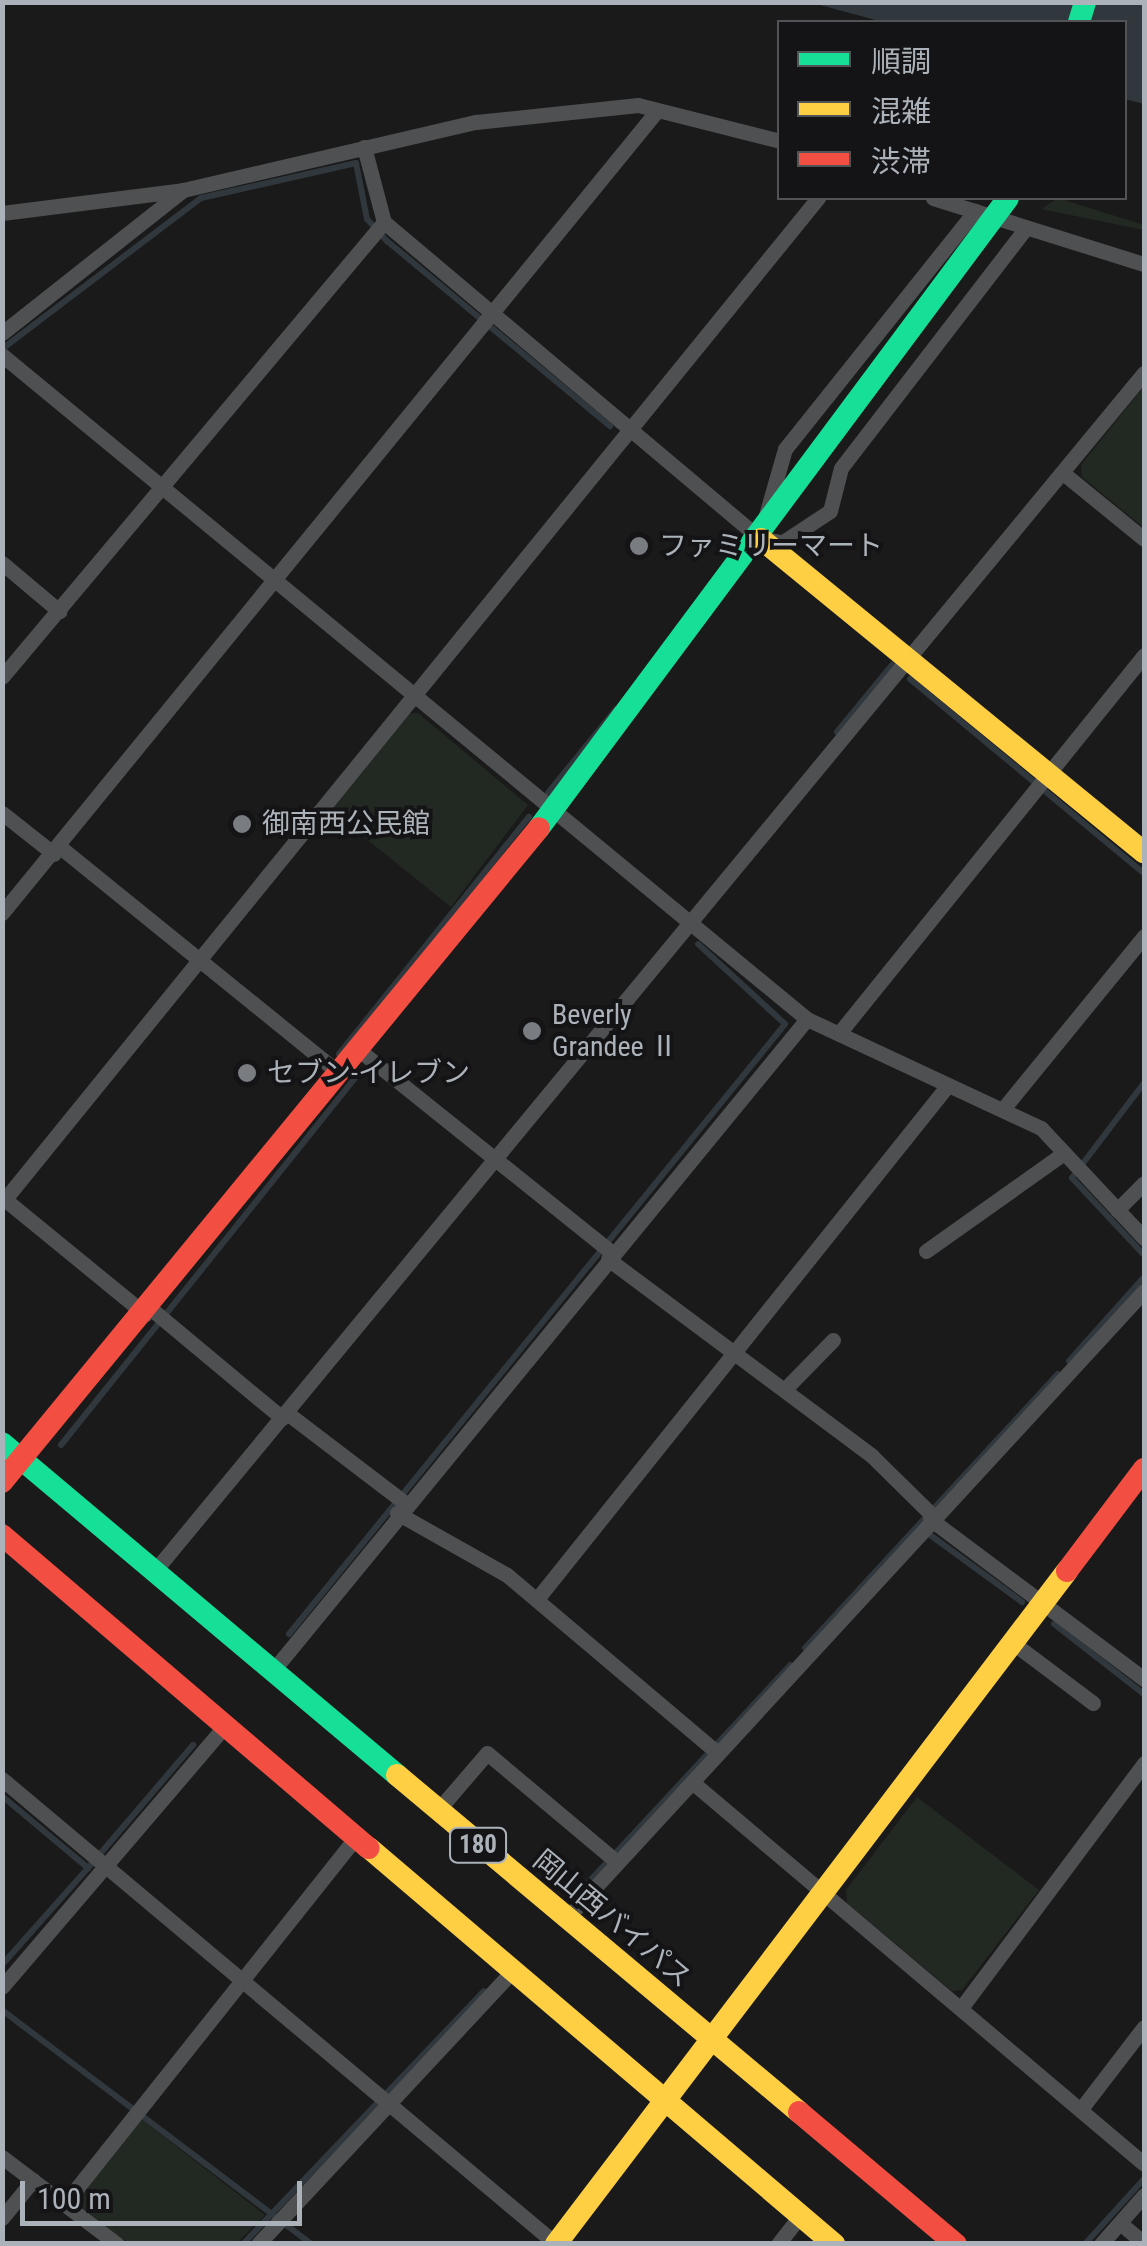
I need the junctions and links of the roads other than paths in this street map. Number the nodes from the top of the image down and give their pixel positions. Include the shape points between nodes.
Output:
1 (656, 112) junction
2 (777, 140) edge
3 (364, 148) junction
4 (182, 190) junction
5 (816, 200) edge
6 (939, 200) edge
7 (1007, 200) edge
8 (975, 211) junction
9 (2, 213) edge
10 (379, 228) junction
11 (1026, 228) junction
12 (1144, 264) edge
13 (490, 320) junction
14 (2, 334) edge
15 (3, 355) edge
16 (1144, 373) edge
17 (629, 426) junction
18 (1063, 473) junction
19 (163, 491) junction
20 (761, 539) junction
21 (1144, 539) edge
22 (2, 562) edge
23 (276, 587) junction
24 (59, 611) junction
25 (1144, 656) edge
26 (912, 660) junction
27 (2, 677) edge
28 (411, 696) junction
29 (1040, 780) junction
30 (552, 812) junction
31 (2, 813) edge
32 (57, 851) junction
33 (1144, 852) edge
34 (2, 914) edge
35 (694, 929) junction
36 (1144, 936) edge
37 (198, 958) junction
38 (807, 1018) junction
39 (840, 1032) junction
40 (359, 1050) junction
41 (340, 1074) junction
42 (948, 1085) junction
43 (1003, 1109) junction
44 (500, 1162) junction
45 (1074, 1164) junction
46 (1144, 1182) edge
47 (4, 1198) edge
48 (1117, 1210) junction
49 (1144, 1238) edge
50 (606, 1251) junction
51 (926, 1251) dead end
52 (1144, 1291) edge
53 (155, 1315) junction
54 (833, 1340) dead end
55 (736, 1349) junction
56 (784, 1390) junction
57 (284, 1416) junction
58 (2, 1444) edge
59 (24, 1459) junction
60 (1144, 1469) edge
61 (2, 1482) edge
62 (399, 1502) junction
63 (927, 1519) junction
64 (2, 1535) edge
65 (157, 1568) junction
66 (538, 1600) junction
67 (1044, 1602) junction
68 (1013, 1643) junction
69 (275, 1668) junction
70 (1144, 1679) edge
71 (1093, 1703) dead end
72 (224, 1728) junction
73 (714, 1750) junction
74 (1144, 1763) edge
75 (2, 1778) edge
76 (692, 1782) junction
77 (438, 1810) junction
78 (355, 1839) junction
79 (612, 1858) junction
80 (99, 1861) junction
81 (826, 1894) junction
82 (566, 1920) junction
83 (512, 1972) junction
84 (241, 1981) junction
85 (2, 1987) edge
86 (960, 2008) junction
87 (1144, 2026) edge
88 (713, 2042) junction
89 (385, 2100) junction
90 (668, 2101) junction
91 (1082, 2109) junction
92 (2, 2157) edge
93 (1144, 2164) edge
94 (33, 2180) junction
95 (1144, 2195) edge
96 (65, 2202) junction
97 (802, 2213) junction
98 (2, 2218) edge
99 (1120, 2223) junction
100 (117, 2244) edge
101 (258, 2244) edge
102 (556, 2244) edge
103 (778, 2244) edge
104 (834, 2244) edge
105 (956, 2244) edge
106 (1101, 2244) edge
107 (1144, 2244) edge

1 - 2 street
1 - 3 street via 638,105 476,122
1 - 13 street
3 - 4 street
3 - 10 street
4 - 9 street
4 - 14 street
5 - 17 street
6 - 8 street
7 - 20 main road
8 - 11 street
8 - 20 street via 785,449
10 - 13 street
10 - 19 street
11 - 12 street
11 - 20 street via 841,468 819,524 790,542
13 - 17 street
13 - 23 street
15 - 19 street
16 - 18 street
17 - 20 street
17 - 28 street
18 - 21 street
18 - 26 street
19 - 23 street
19 - 24 street
20 - 26 main road
20 - 30 main road
22 - 24 street
23 - 28 street
23 - 32 street
24 - 27 street
25 - 29 street
26 - 29 main road
26 - 35 street
28 - 30 street
28 - 37 street
29 - 33 main road
29 - 39 street
30 - 35 street
30 - 40 main road
31 - 32 street
32 - 34 street
32 - 37 street
35 - 38 street
35 - 44 street
36 - 43 street
37 - 41 street
37 - 47 street
38 - 39 street
38 - 50 street
39 - 42 street
40 - 41 main road
40 - 44 street
41 - 53 main road
42 - 43 street
42 - 55 street
43 - 45 street
44 - 50 street
44 - 57 street
45 - 48 street
45 - 51 street
46 - 48 street
47 - 53 street
48 - 49 street
50 - 55 street
50 - 62 street
52 - 63 street
53 - 57 street
53 - 59 main road
54 - 56 street
55 - 56 street
55 - 66 street
56 - 63 street
57 - 62 street
57 - 65 street
58 - 59 main road, 岡山西バイパス / 180
59 - 61 main road
59 - 65 main road, 岡山西バイパス / 180
60 - 67 main road
62 - 66 street
62 - 69 street
63 - 67 street
63 - 73 street
64 - 72 main road, 180
65 - 69 main road, 岡山西バイパス / 180
66 - 73 street
67 - 68 main road
67 - 70 street
68 - 71 street
68 - 81 main road
69 - 77 main road, 岡山西バイパス / 180
72 - 78 main road, 180
72 - 80 street
73 - 76 street
74 - 86 street
75 - 80 street
76 - 79 street
76 - 81 street
77 - 79 street via 488,1753
77 - 82 main road, 岡山西バイパス / 180
78 - 83 main road, 180
78 - 84 street
79 - 82 street
80 - 84 street
80 - 85 street
81 - 86 street
81 - 88 main road
82 - 88 main road, 岡山西バイパス / 180
83 - 89 street
83 - 90 main road, 180
84 - 89 street
84 - 96 street
86 - 91 street
87 - 91 street
88 - 90 main road
88 - 105 main road, 岡山西バイパス / 180
89 - 101 street
89 - 102 street
90 - 97 main road, 180
90 - 102 main road
91 - 93 street
92 - 94 street
94 - 96 street
94 - 98 street
95 - 99 street
96 - 100 street
97 - 103 street
97 - 104 main road, 180
99 - 106 street
99 - 107 street

